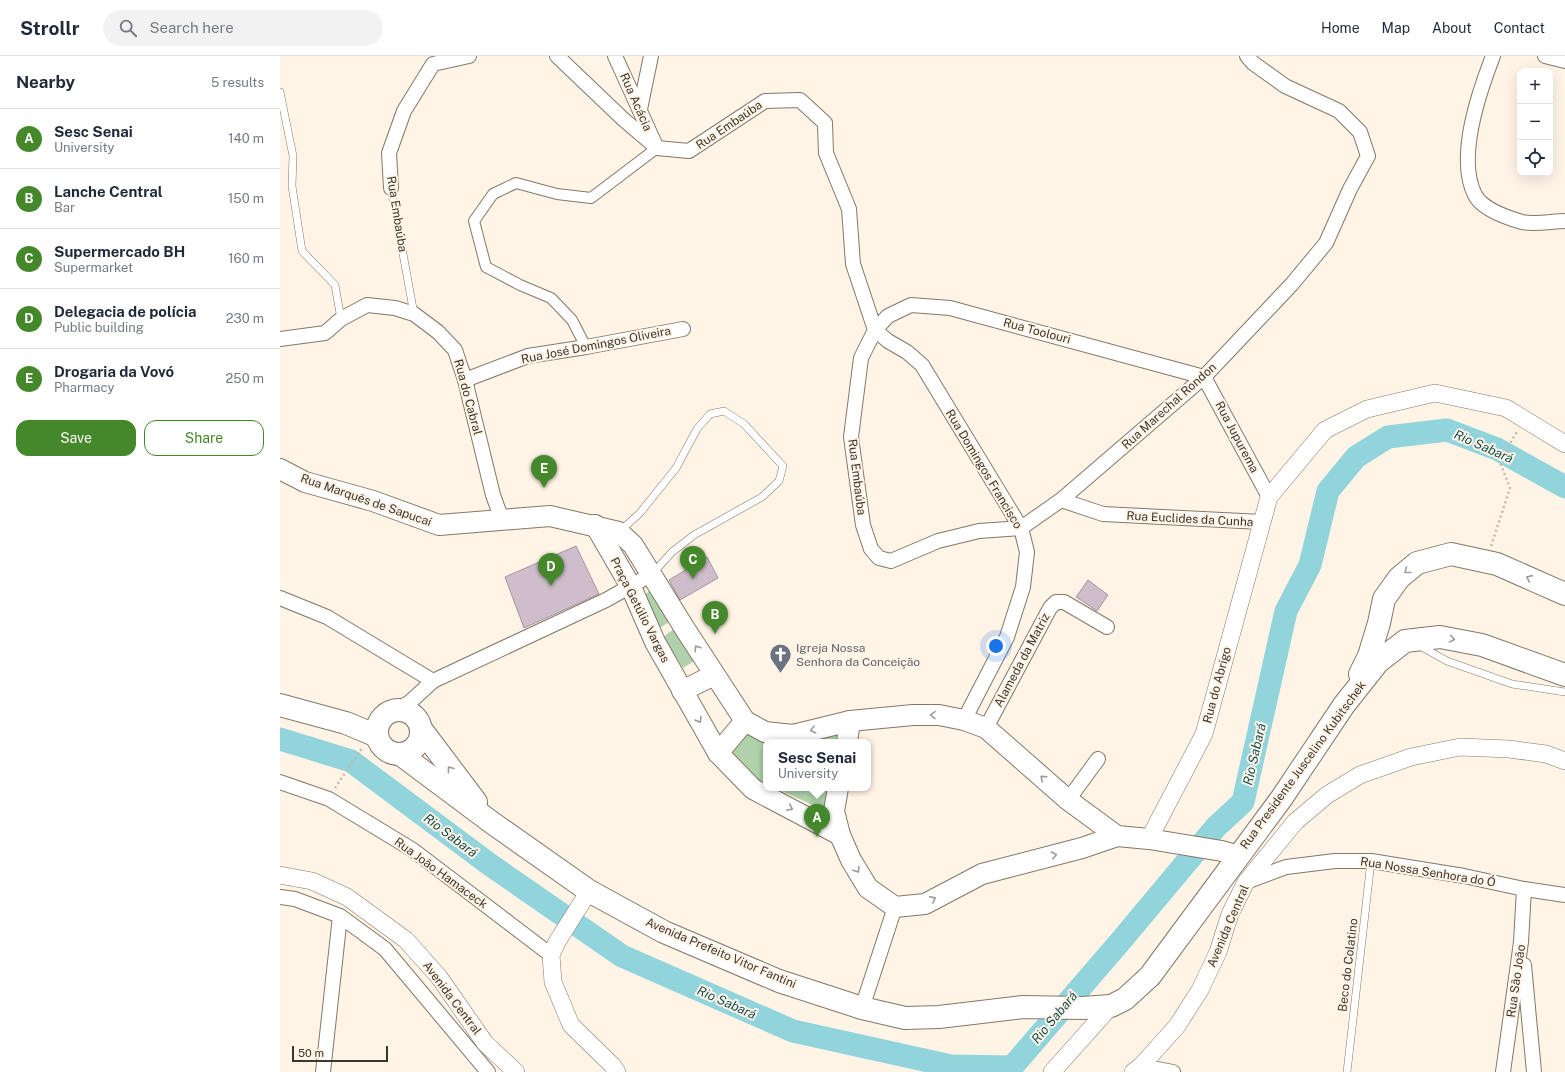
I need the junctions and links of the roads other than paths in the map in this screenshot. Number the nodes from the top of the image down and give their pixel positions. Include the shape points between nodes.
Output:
1 (469, 56) edge
2 (557, 56) edge
3 (615, 56) edge
4 (651, 56) edge
5 (1247, 56) edge
6 (1493, 56) edge
7 (1545, 56) edge
8 (1565, 61) edge
9 (280, 92) edge
10 (640, 109) junction
11 (657, 148) junction
12 (391, 188) joint
13 (1565, 221) edge
14 (414, 314) junction
15 (341, 319) junction
16 (683, 329) dead end
17 (875, 330) junction
18 (280, 339) edge
19 (586, 347) junction
20 (1204, 377) junction
21 (465, 380) junction
22 (1565, 444) edge
23 (280, 469) edge
24 (1269, 497) junction
25 (1061, 500) junction
26 (502, 520) junction
27 (1262, 522) junction
28 (596, 526) junction
29 (1021, 528) junction
30 (620, 532) junction
31 (652, 574) junction
32 (631, 587) junction
33 (1565, 594) edge
34 (280, 598) edge
35 (1379, 623) junction
36 (1107, 627) dead end
37 (1408, 641) junction
38 (714, 675) junction
39 (1565, 675) edge
40 (433, 681) junction
41 (682, 691) junction
42 (1565, 692) edge
43 (280, 705) edge
44 (1344, 705) junction
45 (964, 720) junction
46 (745, 721) junction
47 (850, 721) junction
48 (395, 722) junction
49 (986, 728) junction
50 (847, 739) edge
51 (718, 753) junction
52 (400, 754) junction
53 (1098, 759) dead end
54 (1565, 761) edge
55 (280, 782) edge
56 (837, 791) edge
57 (1068, 800) junction
58 (1088, 815) junction
59 (491, 822) junction
60 (840, 835) junction
61 (1117, 836) junction
62 (1158, 841) junction
63 (1082, 848) junction
64 (1230, 853) junction
65 (1371, 861) junction
66 (280, 875) edge
67 (1246, 882) junction
68 (1524, 889) junction
69 (1565, 895) edge
70 (280, 897) edge
71 (585, 898) junction
72 (895, 907) junction
73 (340, 916) junction
74 (1521, 942) junction
75 (554, 948) junction
76 (1111, 1006) junction
77 (862, 1008) junction
78 (1137, 1069) edge
79 (323, 1072) edge
80 (488, 1072) edge
81 (516, 1072) edge
82 (617, 1072) edge
83 (1052, 1072) edge
84 (1173, 1072) edge
85 (1347, 1072) edge
86 (1503, 1072) edge
87 (1534, 1072) edge

1 - 12 street, Rua Embaúba via 433,64 404,111 389,153
2 - 11 street via 623,120
3 - 10 street, Rua Acácia
4 - 10 street
5 - 20 street, Rua Marechal Rondon via 1285,86 1339,111 1360,132 1368,156 1326,243 1292,284
6 - 13 street via 1482,84 1468,143 1469,175 1476,196 1492,211 1524,222
7 - 8 street
9 - 15 lane via 294,156 292,186 302,251 335,285
10 - 11 street, Rua Acácia
11 - 17 street, Rua Embaúba via 689,152 765,101 800,100 825,123 826,153 849,209 853,264
11 - 19 street via 591,198 557,194 516,183 492,194 474,221 486,267 520,286 551,298 572,320
12 - 14 lane, Rua Embaúba
14 - 15 street, Rua do Cabral via 395,308 367,305
14 - 21 street, Rua do Cabral via 438,332 455,350
15 - 18 street, Rua do Cabral via 325,333
16 - 19 street, Rua José Domingos Oliveira
17 - 20 street, Rua Toolouri via 888,316 911,306 950,308
17 - 29 street, Rua Domingos Francisco via 922,365
17 - 29 street, Rua Embaúba via 861,358 851,437 863,525 870,549 879,558 891,561 938,541 979,531
19 - 21 street, Rua José Domingos Oliveira via 528,356
20 - 24 street, Rua Jupurema
20 - 25 street, Rua Marechal Rondon
21 - 26 street, Rua do Cabral via 493,495
22 - 24 street, Rua Euclides da Cunha via 1506,408 1436,393 1367,409 1325,430
23 - 26 main road, Rua Marquês de Sapucaí via 305,482 373,501 439,525
24 - 27 street, Rua Euclides da Cunha
25 - 27 street, Rua Euclides da Cunha via 1103,514
25 - 29 street, Rua Marechal Rondon
26 - 28 main road, Rua Marquês de Sapucaí via 550,516
27 - 62 street, Rua do Abrigo via 1204,734
28 - 30 main road
28 - 32 main road, Praça Getúlio Vargas
29 - 45 street, Rua Domingos Francisco via 1027,552 1023,588 1007,637
30 - 31 main road, Praça Getúlio Vargas via 633,545
30 - 31 lane via 640,513 676,468 697,429 710,414 724,411 744,424 783,466 779,480 762,497 694,535 672,552
31 - 32 street
38 -> 31 main road, Praça Getúlio Vargas
32 - 40 street
32 - 41 main road, Praça Getúlio Vargas via 655,642
33 -> 35 main road via 1497,564 1451,554 1417,563 1399,578 1384,599
34 - 40 street via 328,617
35 - 37 main road
35 - 44 main road via 1369,656
36 - 49 street, Alameda da Matriz via 1064,602 1056,602 1050,608
37 -> 39 main road via 1440,637 1482,645
37 - 42 lane via 1447,661 1512,684
37 - 44 main road, Rua Presidente Juscelino Kubitschek via 1378,662
38 - 41 main road
38 - 46 main road, Praça Getúlio Vargas
40 - 48 street
41 -> 51 main road, Praça Getúlio Vargas
43 - 48 main road via 346,723
44 - 64 main road, Rua Presidente Juscelino Kubitschek via 1281,799
45 -> 47 main road, Praça Getúlio Vargas via 939,715 913,715
45 - 49 main road, Praça Getúlio Vargas
47 -> 46 main road, Praça Getúlio Vargas via 793,735 765,732
46 - 51 main road
47 - 50 main road
48 - 52 main road, Avenida Prefeito Vitor Fantini via 380,744 386,750
48 - 52 main road via 420,736 418,744 413,749
59 -> 48 main road, Avenida Prefeito Vitor Fantini
57 -> 49 main road
51 -> 60 main road, Praça Getúlio Vargas via 753,789
52 - 59 main road, Avenida Prefeito Vitor Fantini
53 - 57 street
54 - 67 street, Avenida Central via 1546,754 1509,749 1460,747 1411,757 1360,775 1327,795 1295,822
55 - 75 street, Rua João Hamaceck via 329,799 413,850
56 - 60 main road via 834,811
57 - 58 main road
58 - 61 main road
58 - 63 main road
59 - 71 main road, Avenida Prefeito Vitor Fantini
60 -> 72 main road via 868,888
61 - 62 main road
61 - 63 main road
62 - 64 main road
72 -> 63 main road via 925,904 982,874
64 - 76 main road, Avenida Prefeito Vitor Fantini via 1150,976 1125,999
65 - 67 street, Rua Nossa Senhora do Ó via 1335,860 1286,867
65 - 68 street, Rua Nossa Senhora do Ó
65 - 85 lane, Beco do Colatino
66 - 81 street, Avenida Central via 312,881 348,897 406,940 439,977 485,1043
67 - 78 street, Avenida Central via 1230,914 1218,952 1200,990 1177,1026
68 - 69 street, Rua Nossa Senhora do Ó
68 - 74 street, Rua São João
70 - 73 street via 295,899
71 - 75 street
71 - 77 main road, Avenida Prefeito Vitor Fantini via 779,981
72 - 77 street
73 - 79 street
73 - 80 street via 385,949
74 - 86 street, Rua São João
74 - 87 street
75 - 82 street via 553,982 571,1025
76 - 77 main road, Avenida Prefeito Vitor Fantini via 1022,1007 939,1017 905,1018
76 - 83 street
78 - 84 street

